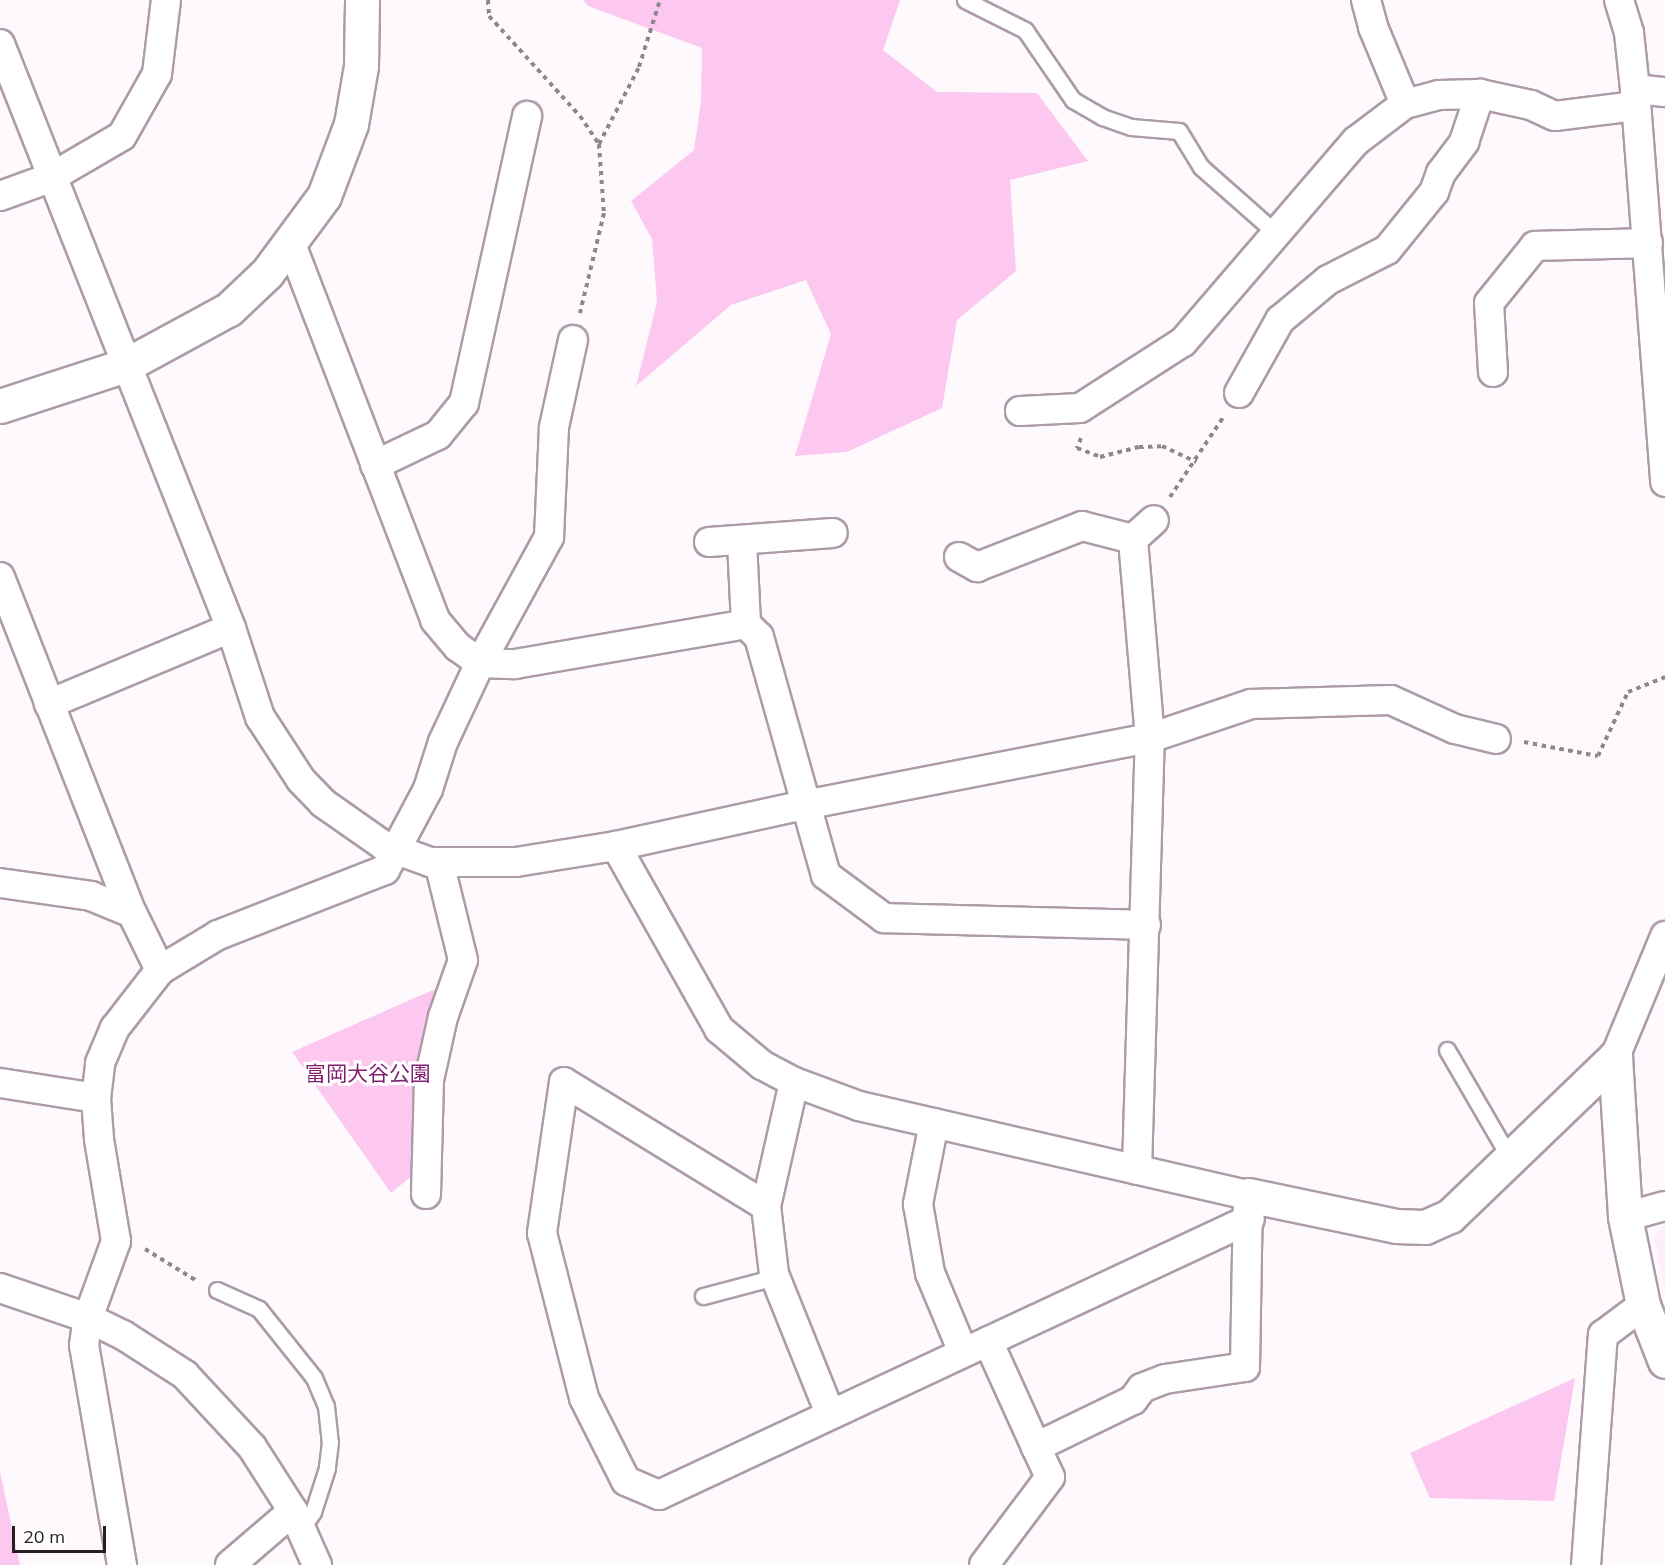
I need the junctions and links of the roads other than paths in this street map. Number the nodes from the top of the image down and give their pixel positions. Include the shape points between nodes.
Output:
1 (166, 0) edge
2 (362, 0) edge
3 (965, 0) edge
4 (1366, 0) edge
5 (1619, 0) edge
6 (0, 44) edge
7 (1665, 92) edge
8 (1480, 94) junction
9 (1635, 98) junction
10 (1405, 104) junction
11 (527, 116) dead end
12 (50, 178) junction
13 (0, 195) edge
14 (1278, 235) junction
15 (1648, 243) junction
16 (291, 244) junction
17 (573, 340) road end
18 (126, 365) junction
19 (1493, 372) dead end
20 (1239, 393) road end
21 (0, 406) edge
22 (1662, 408) edge
23 (1020, 411) dead end
24 (375, 465) junction
25 (1665, 482) edge
26 (1154, 520) road end
27 (833, 533) dead end
28 (1133, 538) junction
29 (709, 542) dead end
30 (742, 542) junction
31 (959, 557) dead end
32 (0, 577) edge
33 (746, 624) junction
34 (231, 628) junction
35 (480, 663) junction
36 (50, 704) junction
37 (1150, 738) junction
38 (1496, 739) dead end
39 (804, 805) junction
40 (616, 846) junction
41 (396, 852) junction
42 (439, 862) junction
43 (0, 883) edge
44 (132, 913) junction
45 (1146, 925) junction
46 (1665, 936) edge
47 (160, 970) junction
48 (1447, 1050) dead end
49 (1615, 1057) junction
50 (794, 1082) junction
51 (0, 1083) edge
52 (96, 1098) junction
53 (934, 1124) junction
54 (1511, 1160) junction
55 (1137, 1170) junction
56 (426, 1194) dead end
57 (766, 1206) junction
58 (1665, 1206) edge
59 (1249, 1207) junction
60 (1625, 1217) junction
61 (775, 1277) junction
62 (0, 1288) edge
63 (217, 1290) dead end
64 (703, 1296) dead end
65 (1643, 1305) junction
66 (88, 1318) junction
67 (975, 1347) junction
68 (1665, 1361) edge
69 (830, 1413) junction
70 (1036, 1447) junction
71 (297, 1520) junction
72 (122, 1565) edge
73 (230, 1565) edge
74 (317, 1565) edge
75 (984, 1565) edge
76 (1586, 1565) edge

1 - 12 street via 157,74 122,136
2 - 16 street via 361,66 351,124 324,196
3 - 14 lane via 1025,30 1073,100 1102,117 1131,127 1179,131 1201,167
4 - 10 street
5 - 9 street via 1629,33
6 - 12 street
7 - 9 street
8 - 9 street via 1531,105 1555,116
8 - 10 street via 1439,95
8 - 20 street via 1464,142 1441,173 1434,192 1387,250 1328,280 1280,320
9 - 15 street
10 - 14 street via 1356,141
11 - 24 street via 464,403 438,435
12 - 13 street
12 - 18 street
14 - 23 street via 1183,342 1080,408
15 - 19 street via 1534,246 1489,303
15 - 22 street
16 - 18 street via 229,309
16 - 24 street
17 - 35 street via 554,427 549,537
18 - 21 street
18 - 34 street
22 - 25 street
24 - 35 street via 435,620 458,647
26 - 28 street
27 - 30 street
28 - 31 street via 1082,526 977,567
28 - 37 street
29 - 30 street
30 - 33 street
32 - 36 street
33 - 35 street via 515,664
33 - 39 street via 759,637
34 - 36 street
34 - 41 street via 260,717 301,780 323,803
35 - 41 street via 443,742 428,789
36 - 44 street
37 - 38 street via 1251,704 1391,700 1455,729
37 - 39 street
37 - 45 street
39 - 40 street
39 - 45 street via 826,875 885,918
40 - 42 street via 516,862
40 - 50 street via 719,1029 762,1065
41 - 42 street
41 - 47 street via 385,870 218,935
42 - 56 street via 463,960 443,1017 429,1080
43 - 44 street via 91,896
44 - 47 street
45 - 55 street
46 - 49 street
47 - 52 street via 115,1028 100,1063
48 - 54 lane
49 - 54 street
49 - 60 street
50 - 53 street via 859,1106
50 - 57 street
51 - 52 street
52 - 66 street via 130,1245
53 - 55 street
53 - 67 street via 918,1204 930,1273
54 - 59 street via 1450,1216 1425,1227
55 - 59 street
57 - 61 street
57 - 69 street via 564,1082 542,1233 584,1398 626,1480 659,1495
58 - 60 street
59 - 67 street
59 - 70 street via 1245,1367 1165,1379 1142,1388 1133,1400
60 - 65 street
61 - 64 lane
61 - 69 street
62 - 66 street
63 - 71 lane via 259,1309 314,1378 326,1406 330,1442 327,1468 313,1512
65 - 68 street
65 - 76 street via 1603,1335
66 - 71 street via 123,1335 184,1376 252,1447
66 - 72 street via 84,1345
67 - 69 street
67 - 70 street
70 - 75 street via 1050,1477
71 - 73 street
71 - 74 street

